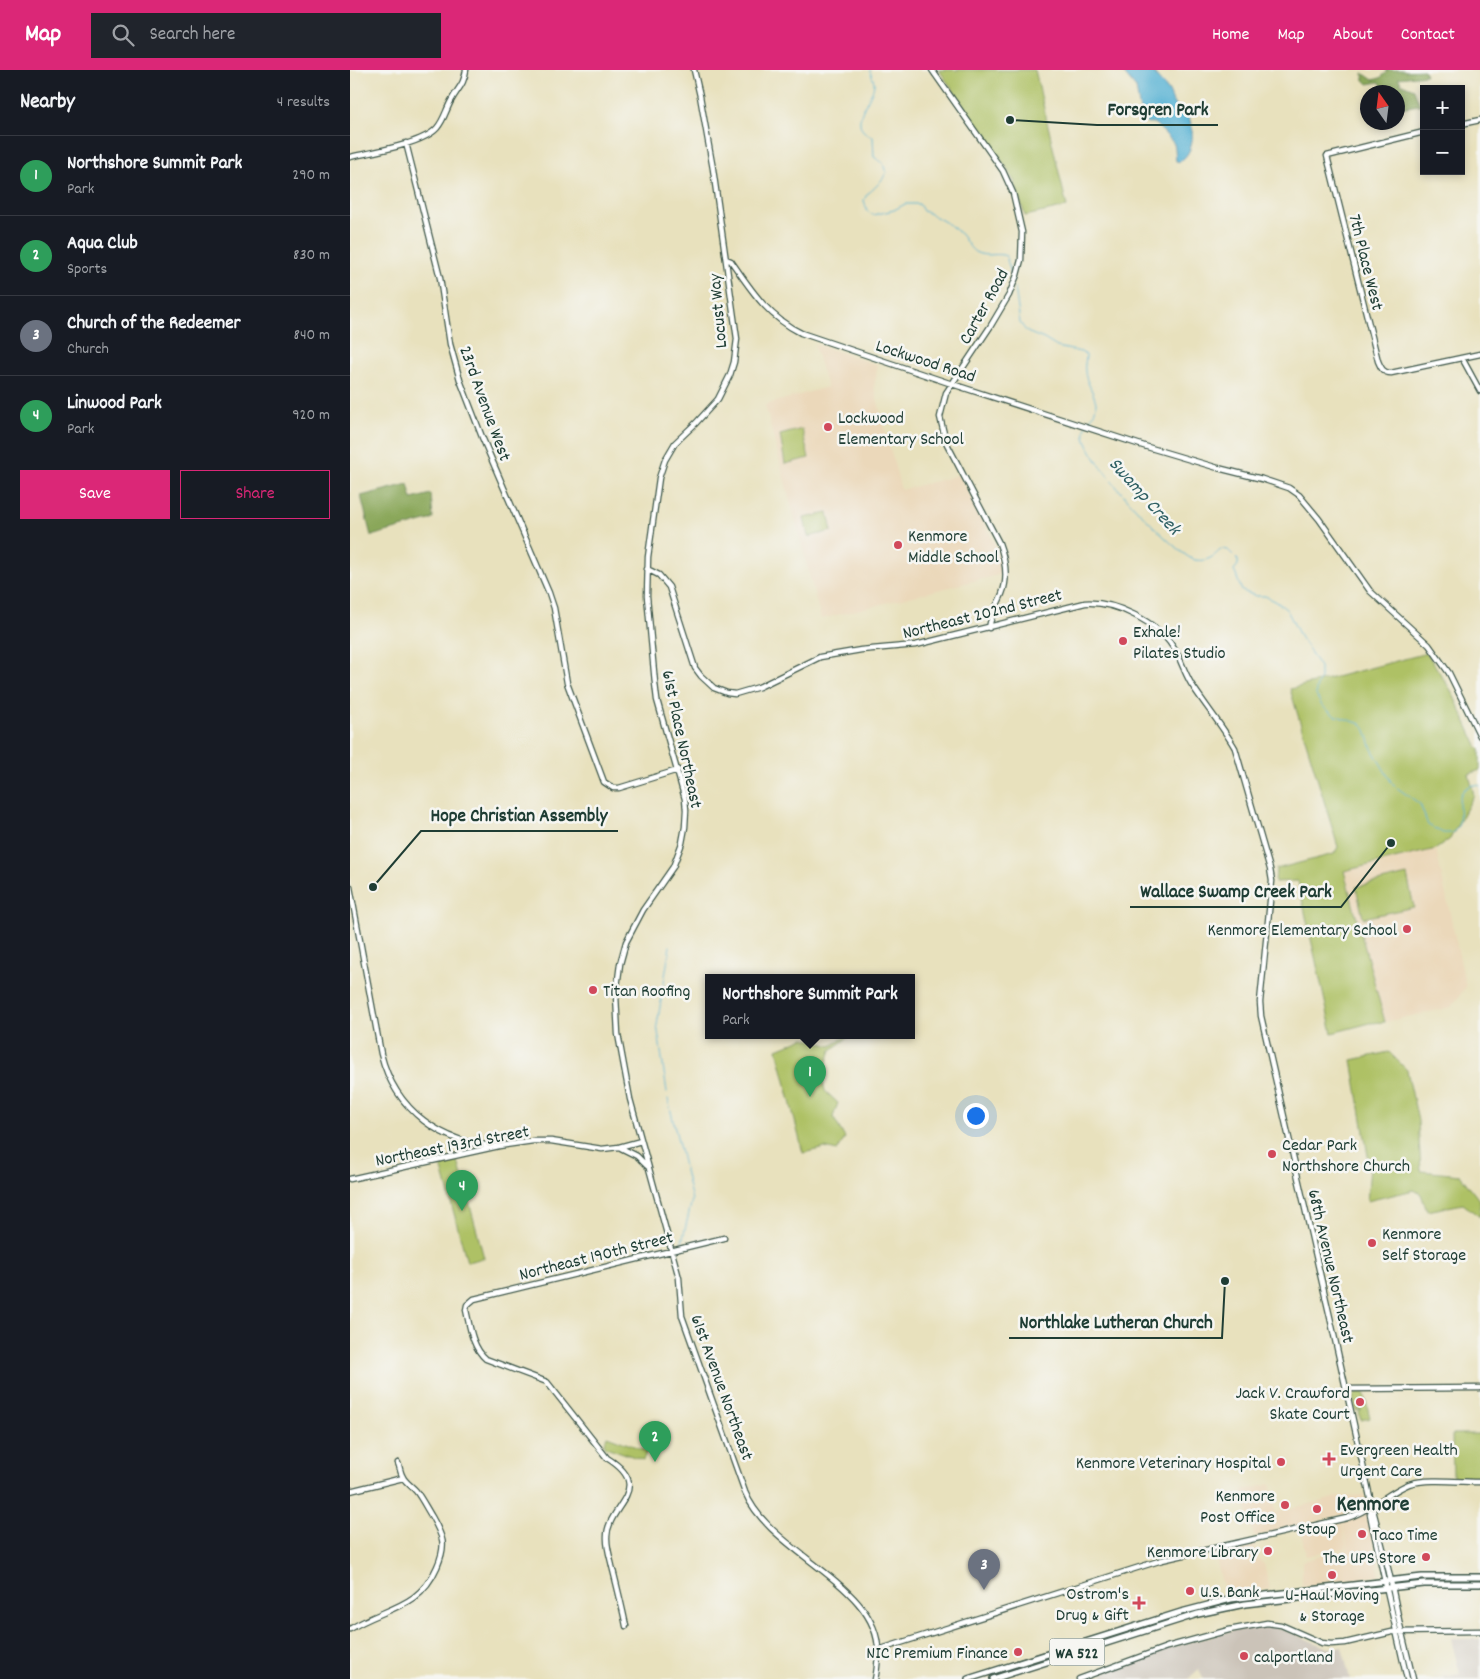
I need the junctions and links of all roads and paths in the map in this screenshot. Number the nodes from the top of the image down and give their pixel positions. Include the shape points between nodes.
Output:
1 (466, 70) edge
2 (694, 70) edge
3 (932, 70) edge
4 (1480, 120) edge
5 (1465, 123) edge
6 (1420, 133) edge
7 (406, 143) junction
8 (350, 157) edge
9 (726, 259) junction
10 (1480, 354) edge
11 (1462, 358) junction
12 (952, 384) junction
13 (1480, 391) edge
14 (648, 557) joint
15 (647, 570) junction
16 (989, 628) junction
17 (1182, 664) joint
18 (1480, 736) edge
19 (678, 770) junction
20 (350, 887) edge
21 (626, 942) joint
22 (459, 1140) junction
23 (641, 1142) junction
24 (499, 1146) junction
25 (619, 1147) junction
26 (460, 1154) junction
27 (649, 1168) junction
28 (350, 1179) edge
29 (724, 1238) dead end
30 (671, 1251) junction
31 (1480, 1388) edge
32 (1345, 1389) junction
33 (398, 1463) dead end
34 (403, 1478) junction
35 (1480, 1482) edge
36 (350, 1491) edge
37 (1372, 1506) junction
38 (1480, 1576) edge
39 (1388, 1581) junction
40 (1480, 1584) edge
41 (1389, 1587) junction
42 (1299, 1590) junction
43 (1222, 1601) junction
44 (1245, 1604) junction
45 (1177, 1621) junction
46 (626, 1626) dead end
47 (1133, 1627) junction
48 (350, 1629) edge
49 (1480, 1631) edge
50 (1399, 1632) junction
51 (1110, 1642) junction
52 (878, 1650) junction
53 (876, 1678) edge
54 (968, 1679) edge
55 (993, 1679) edge
56 (1079, 1679) edge
57 (1407, 1679) edge
58 (1413, 1679) edge

1 - 7 street via 461,87 441,123 419,140
2 - 9 street, Locust Way
3 - 12 street, Carter Road via 1009,182 1022,232 1021,260 1009,294
4 - 5 street
6 - 11 street, 7th Place West via 1326,156 1382,370 1396,372
7 - 8 street
7 - 19 street, 23rd Avenue West via 440,278 450,344 460,380 554,608 567,683 604,782 619,788
9 - 12 street, Lockwood Road via 731,261 764,306 790,328
9 - 14 street, Locust Way via 736,339 734,362 718,399 675,443 666,460 659,478
10 - 11 street
11 - 13 street
12 - 16 street, Carter Road via 941,408 946,442 999,543 1006,566 1003,591 992,612
12 - 18 street, Lockwood Road via 1144,446 1289,488 1319,519 1370,591 1429,645 1449,672
14 - 15 street, 61st Place Northeast
15 - 16 street, Northeast 202nd Street via 659,575 669,587 692,661 701,676 714,688 735,694 759,687 820,657 916,645
15 - 19 street, 61st Place Northeast via 656,691
16 - 17 street, Northeast 202nd Street via 1068,606 1097,602 1116,607 1158,631 1175,649
17 - 32 street, 68th Avenue Northeast via 1193,687 1235,748 1270,869 1272,880 1261,1016
19 - 21 street, 61st Place Northeast via 686,810 682,843 672,866
20 - 22 street via 386,1071 400,1097 416,1115 435,1129
21 - 23 street, 61st Avenue Northeast via 616,995 618,1030
22 - 24 street
22 - 26 street
23 - 25 street, Northeast 193rd Street
23 - 27 street, 61st Avenue Northeast
24 - 25 street, Northeast 193rd Street via 543,1141 596,1148
24 - 26 street, Northeast 193rd Street
25 - 27 street via 637,1156
26 - 28 street, Northeast 193rd Street
27 - 30 street, 61st Avenue Northeast
29 - 30 street, Northeast 190th Street
30 - 46 street, Northeast 190th Street via 474,1299 466,1310 473,1341 481,1354 486,1359 547,1382 607,1458 624,1472 628,1486 625,1500 610,1523 607,1538
30 - 52 street, 61st Avenue Northeast via 679,1278 682,1316 752,1508 766,1524 852,1597 872,1625
31 - 32 street
32 - 37 street, 68th Avenue Northeast
33 - 34 street
34 - 36 street
34 - 48 street via 417,1492 442,1535 442,1557 422,1592
35 - 37 street via 1415,1483
37 - 39 street, 68th Avenue Northeast
37 - 52 street via 1347,1518 1162,1560
38 - 39 main road, WA 522
39 - 41 street, 68th Avenue Northeast
39 - 42 main road, WA 522
40 - 41 main road, WA 522
41 - 44 main road, WA 522
41 - 50 street, 68th Avenue Northeast
42 - 43 main road, WA 522
42 - 44 main road via 1292,1595 1255,1599
43 - 45 main road via 1217,1606 1191,1613
43 - 47 main road, WA 522
44 - 45 main road, WA 522
45 - 51 main road, WA 522
47 - 51 main road via 1128,1634
47 - 54 main road, WA 522
49 - 50 street
50 - 56 street via 1330,1644 1281,1625 1259,1624 1167,1647
50 - 57 street, 68th Avenue Northeast
50 - 58 street, 68th Avenue Northeast
51 - 55 main road, WA 522
52 - 53 street, 61st Avenue Northeast

